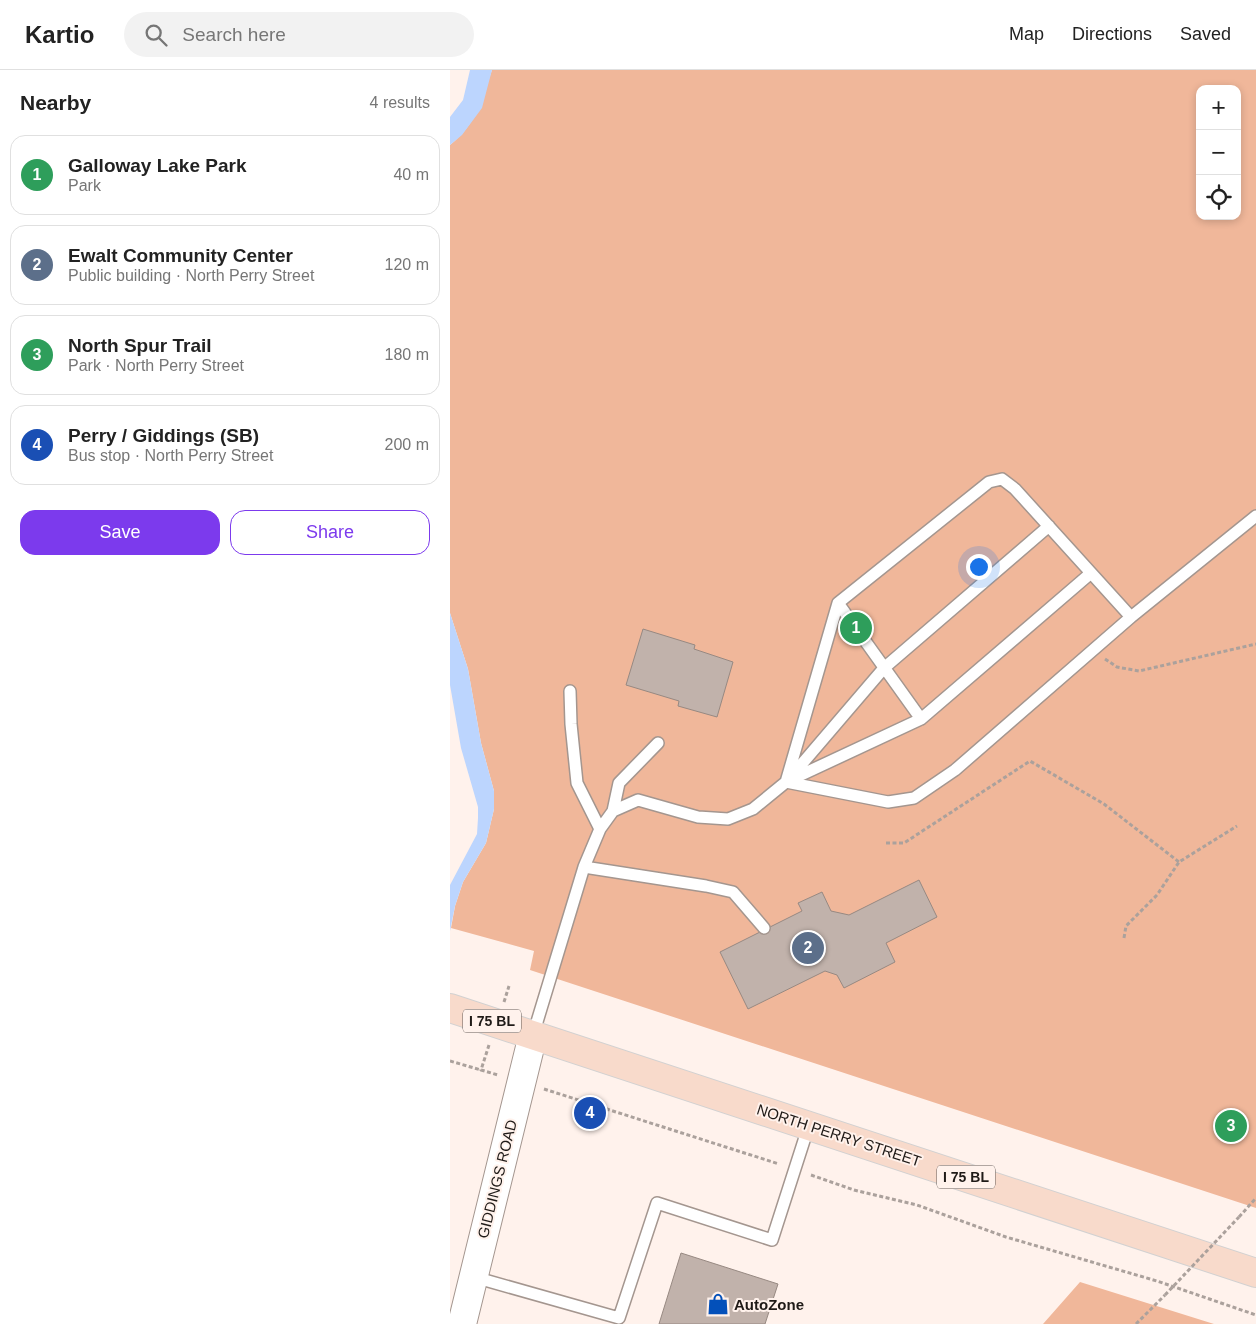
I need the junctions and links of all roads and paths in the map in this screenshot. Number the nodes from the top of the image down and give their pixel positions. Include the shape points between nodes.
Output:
1 (1256, 516) edge
2 (1049, 526) junction
3 (1091, 573) junction
4 (838, 603) junction
5 (1131, 617) junction
6 (1256, 644) edge
7 (1092, 651) junction
8 (884, 668) junction
9 (570, 691) dead end
10 (922, 719) junction
11 (658, 743) dead end
12 (786, 782) junction
13 (613, 811) junction
14 (1237, 826) dead end
15 (600, 829) junction
16 (886, 843) dead end
17 (1180, 862) junction
18 (584, 866) junction
19 (764, 928) dead end
20 (1124, 938) dead end
21 (450, 1008) edge
22 (533, 1035) junction
23 (450, 1061) edge
24 (480, 1070) dead end
25 (565, 1096) dead end
26 (809, 1125) junction
27 (795, 1170) junction
28 (1256, 1198) edge
29 (1256, 1273) edge
30 (472, 1277) junction
31 (1256, 1315) edge
32 (462, 1324) edge
33 (1136, 1324) edge

1 - 5 lane
2 - 3 lane
2 - 4 lane via 1002,479 989,482
2 - 8 lane
3 - 5 lane
3 - 10 lane
4 - 8 lane
4 - 12 lane
5 - 7 lane
6 - 7 path via 1139,671 1117,667
7 - 12 lane via 955,770 914,798 888,802
8 - 10 lane
8 - 12 lane
9 - 15 lane via 577,784
10 - 12 lane
11 - 13 lane via 619,783
12 - 13 lane via 753,808 728,819 698,816 638,800
13 - 15 lane
14 - 17 path
15 - 18 lane
16 - 17 path via 904,843 1030,761 1104,804
17 - 20 path via 1157,895 1126,926
18 - 19 lane via 733,892
18 - 22 lane
21 - 22 main road, NORTH PERRY STREET / I 75 BL
22 - 26 main road, NORTH PERRY STREET / I 75 BL
22 - 30 street, GIDDINGS ROAD
23 - 24 path
25 - 27 path
26 - 27 lane
26 - 29 main road, NORTH PERRY STREET / I 75 BL
27 - 30 lane via 772,1240 657,1202 619,1318
27 - 31 path via 854,1190 918,1205 1006,1237 1157,1280
28 - 33 path, bridge
30 - 32 street, GIDDINGS ROAD

